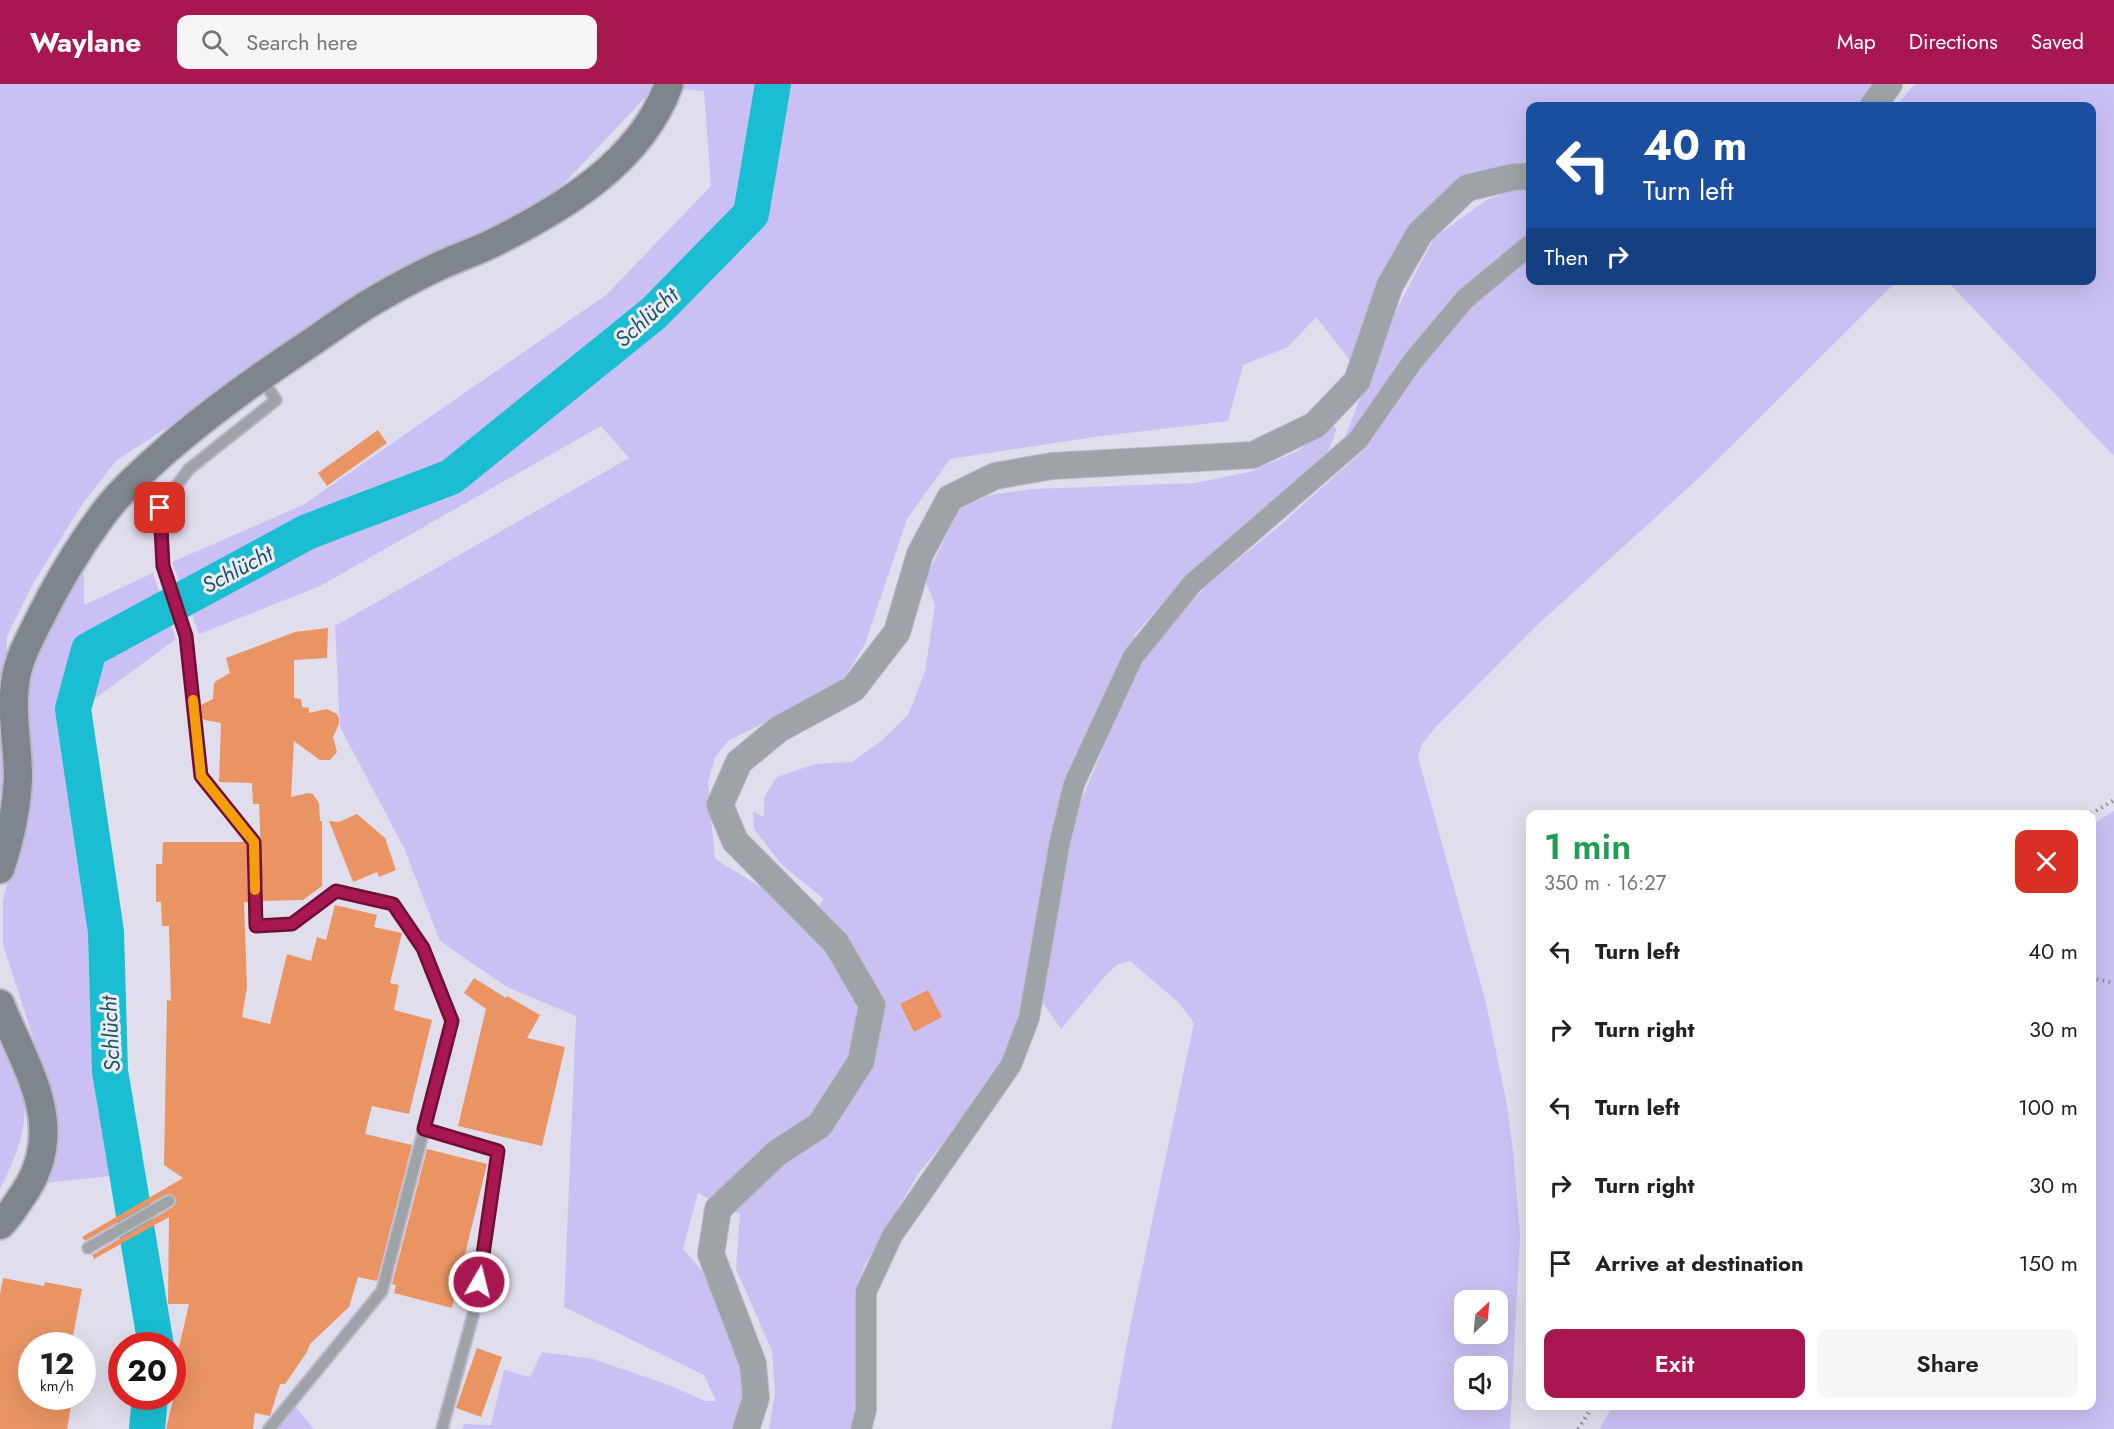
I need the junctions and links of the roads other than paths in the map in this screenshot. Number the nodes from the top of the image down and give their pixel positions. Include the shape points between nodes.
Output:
1 (669, 84) edge
2 (1889, 84) edge
3 (1876, 102) edge
4 (1526, 176) edge
5 (1526, 248) edge
6 (260, 377) junction
7 (0, 869) edge
8 (0, 1004) edge
9 (424, 1129) junction
10 (169, 1201) dead end
11 (0, 1225) edge
12 (88, 1248) dead end
13 (269, 1429) edge
14 (442, 1429) edge
15 (746, 1429) edge
16 (861, 1429) edge

1 - 6 main road via 655,117 595,182 559,207 491,244 436,267 370,303
2 - 3 street
4 - 15 street via 1467,188 1420,233 1390,285 1357,381 1315,425 1253,455 1052,466 995,476 950,498 920,554 897,633 853,689 780,729 739,762 720,805 735,841 836,943 872,1005 861,1061 820,1125 777,1153 718,1209 711,1254 753,1364 756,1398
5 - 16 street via 1465,299 1413,360 1358,440 1192,584 1133,657 1074,784 1029,1018 1011,1065 892,1236 866,1292 866,1410
6 - 7 main road via 198,422 136,477 74,554 48,602 16,677 18,775 7,849
6 - 9 lane via 276,400 189,469 160,508 163,566 186,636 201,776 254,842 256,926 292,924 336,891 393,904 423,948 452,1021
8 - 11 main road via 41,1101 43,1138 31,1185
9 - 13 lane via 382,1291
9 - 14 lane via 498,1151 476,1304
10 - 12 lane

